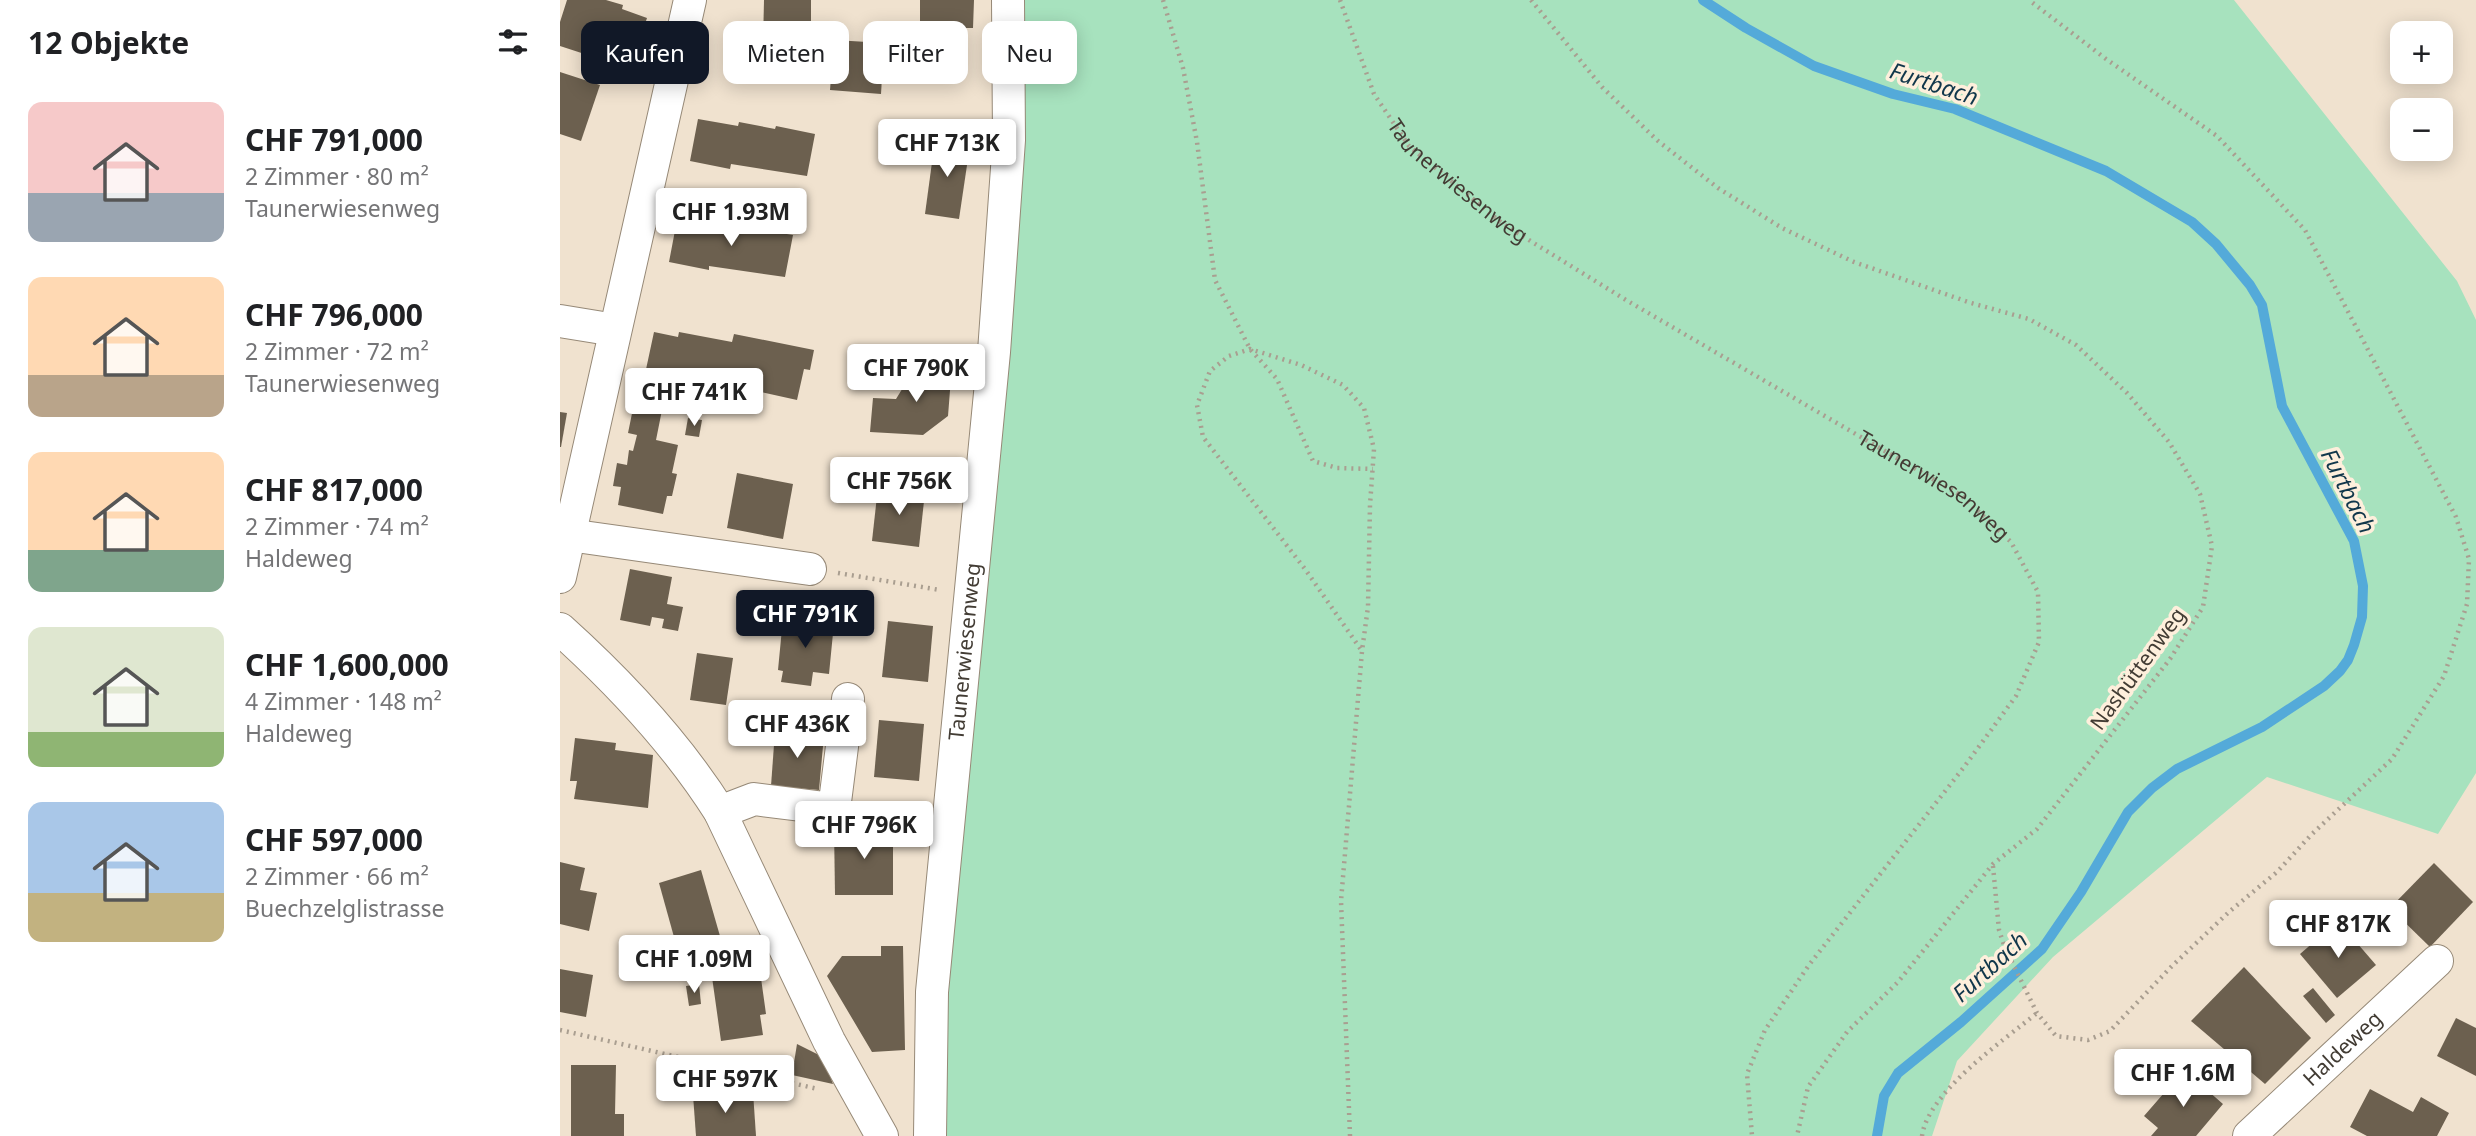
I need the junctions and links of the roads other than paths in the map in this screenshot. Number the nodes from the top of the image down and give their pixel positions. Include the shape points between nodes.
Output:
1 (690, 0) edge
2 (1008, 0) edge
3 (560, 321) edge
4 (615, 330) junction
5 (570, 532) junction
6 (810, 569) road end
7 (560, 577) edge
8 (560, 629) edge
9 (848, 698) dead end
10 (720, 812) junction
11 (2437, 961) dead end
12 (882, 1136) edge
13 (930, 1136) edge
14 (2249, 1136) edge

1 - 4 street
2 - 13 street, Taunerwiesenweg via 1009,140 994,352 932,992
3 - 4 street
4 - 5 street
5 - 6 street
5 - 7 street
8 - 10 street via 630,697 698,778
9 - 10 street via 835,802 825,808 754,799
10 - 12 street via 829,1041
11 - 14 street, Haldeweg

